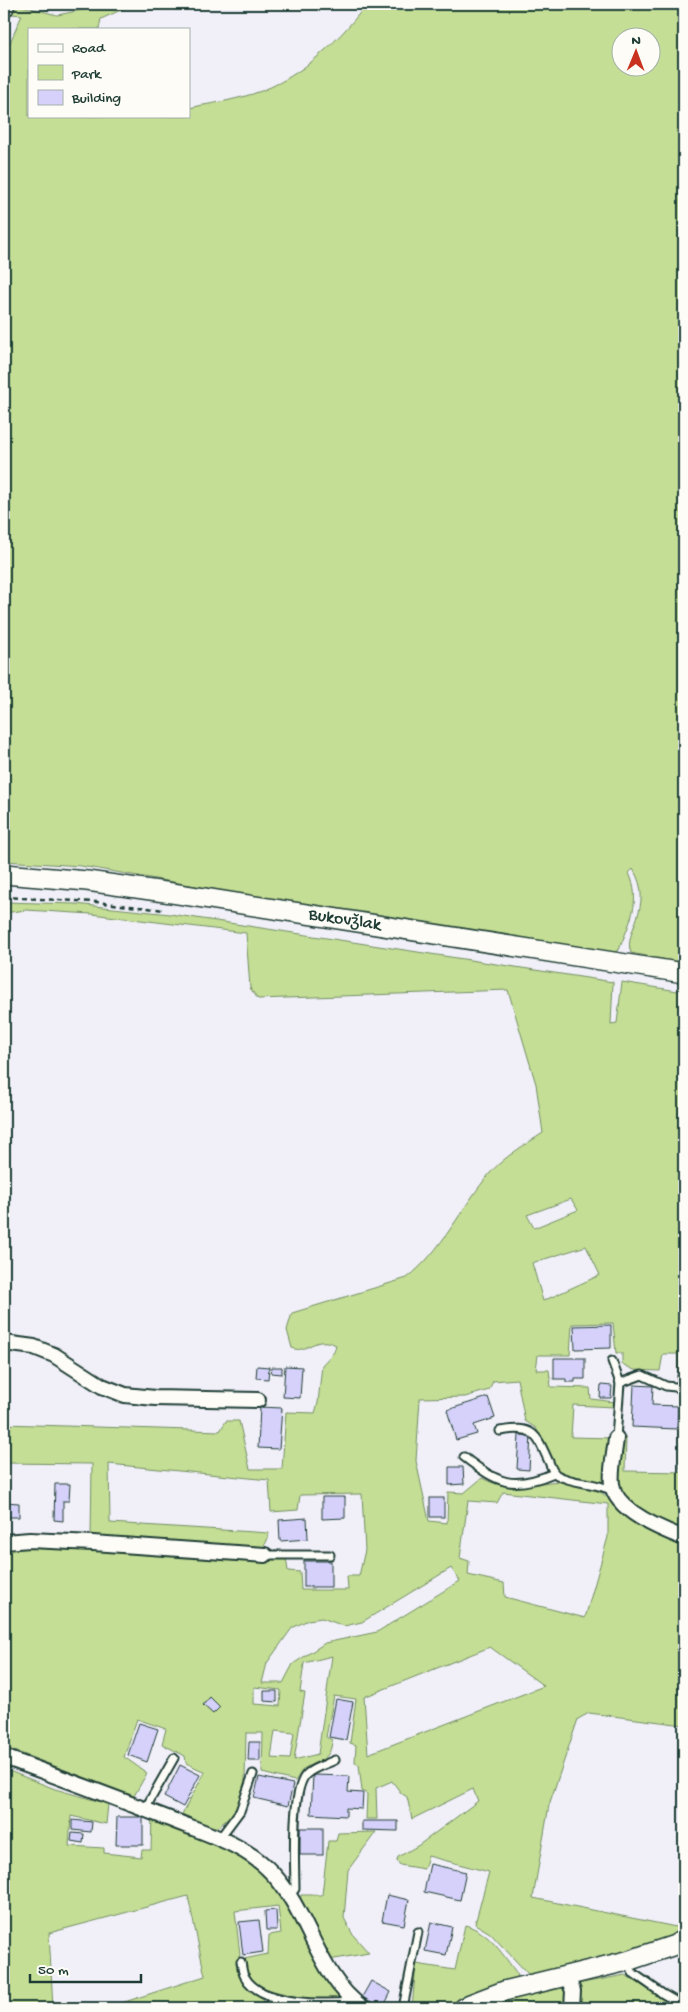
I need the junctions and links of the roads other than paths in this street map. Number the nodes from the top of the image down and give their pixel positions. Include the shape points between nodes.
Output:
1 (4, 874) edge
2 (684, 973) edge
3 (4, 1343) edge
4 (612, 1361) dead end
5 (620, 1383) junction
6 (684, 1388) edge
7 (258, 1400) dead end
8 (500, 1431) dead end
9 (616, 1438) joint
10 (464, 1457) dead end
11 (554, 1473) junction
12 (614, 1491) junction
13 (684, 1538) edge
14 (4, 1542) edge
15 (265, 1555) joint
16 (330, 1555) dead end
17 (4, 1757) edge
18 (174, 1758) dead end
19 (336, 1760) dead end
20 (253, 1774) dead end
21 (145, 1809) junction
22 (219, 1838) junction
23 (289, 1897) junction
24 (418, 1932) dead end
25 (684, 1939) edge
26 (627, 1961) junction
27 (241, 1962) dead end
28 (566, 1976) junction
29 (280, 1998) junction
30 (359, 2005) edge
31 (684, 2006) edge
32 (263, 2008) edge
33 (403, 2008) edge
34 (464, 2008) edge
35 (572, 2008) edge

1 - 2 main road, Bukovžlak via 172,893
3 - 7 street via 34,1347 54,1355 102,1386 125,1395
4 - 5 lane
5 - 6 lane via 642,1375 666,1386
5 - 9 lane
8 - 11 lane via 526,1428 536,1435
9 - 12 street
10 - 11 lane via 501,1481 525,1482
11 - 12 lane
12 - 13 street via 633,1513 662,1530
14 - 15 street via 93,1543
15 - 16 lane
17 - 21 street
18 - 21 lane
19 - 23 lane via 307,1773 299,1783 295,1889
20 - 22 lane via 240,1811
21 - 22 street
22 - 23 street via 253,1857 273,1874
23 - 30 street via 316,1950 342,1990
24 - 33 lane
25 - 26 main road
26 - 28 main road
26 - 31 lane via 633,1973
27 - 29 lane via 245,1977 255,1987 266,1995
28 - 34 main road via 504,1991
28 - 35 street via 573,1991
29 - 30 lane
29 - 32 lane

